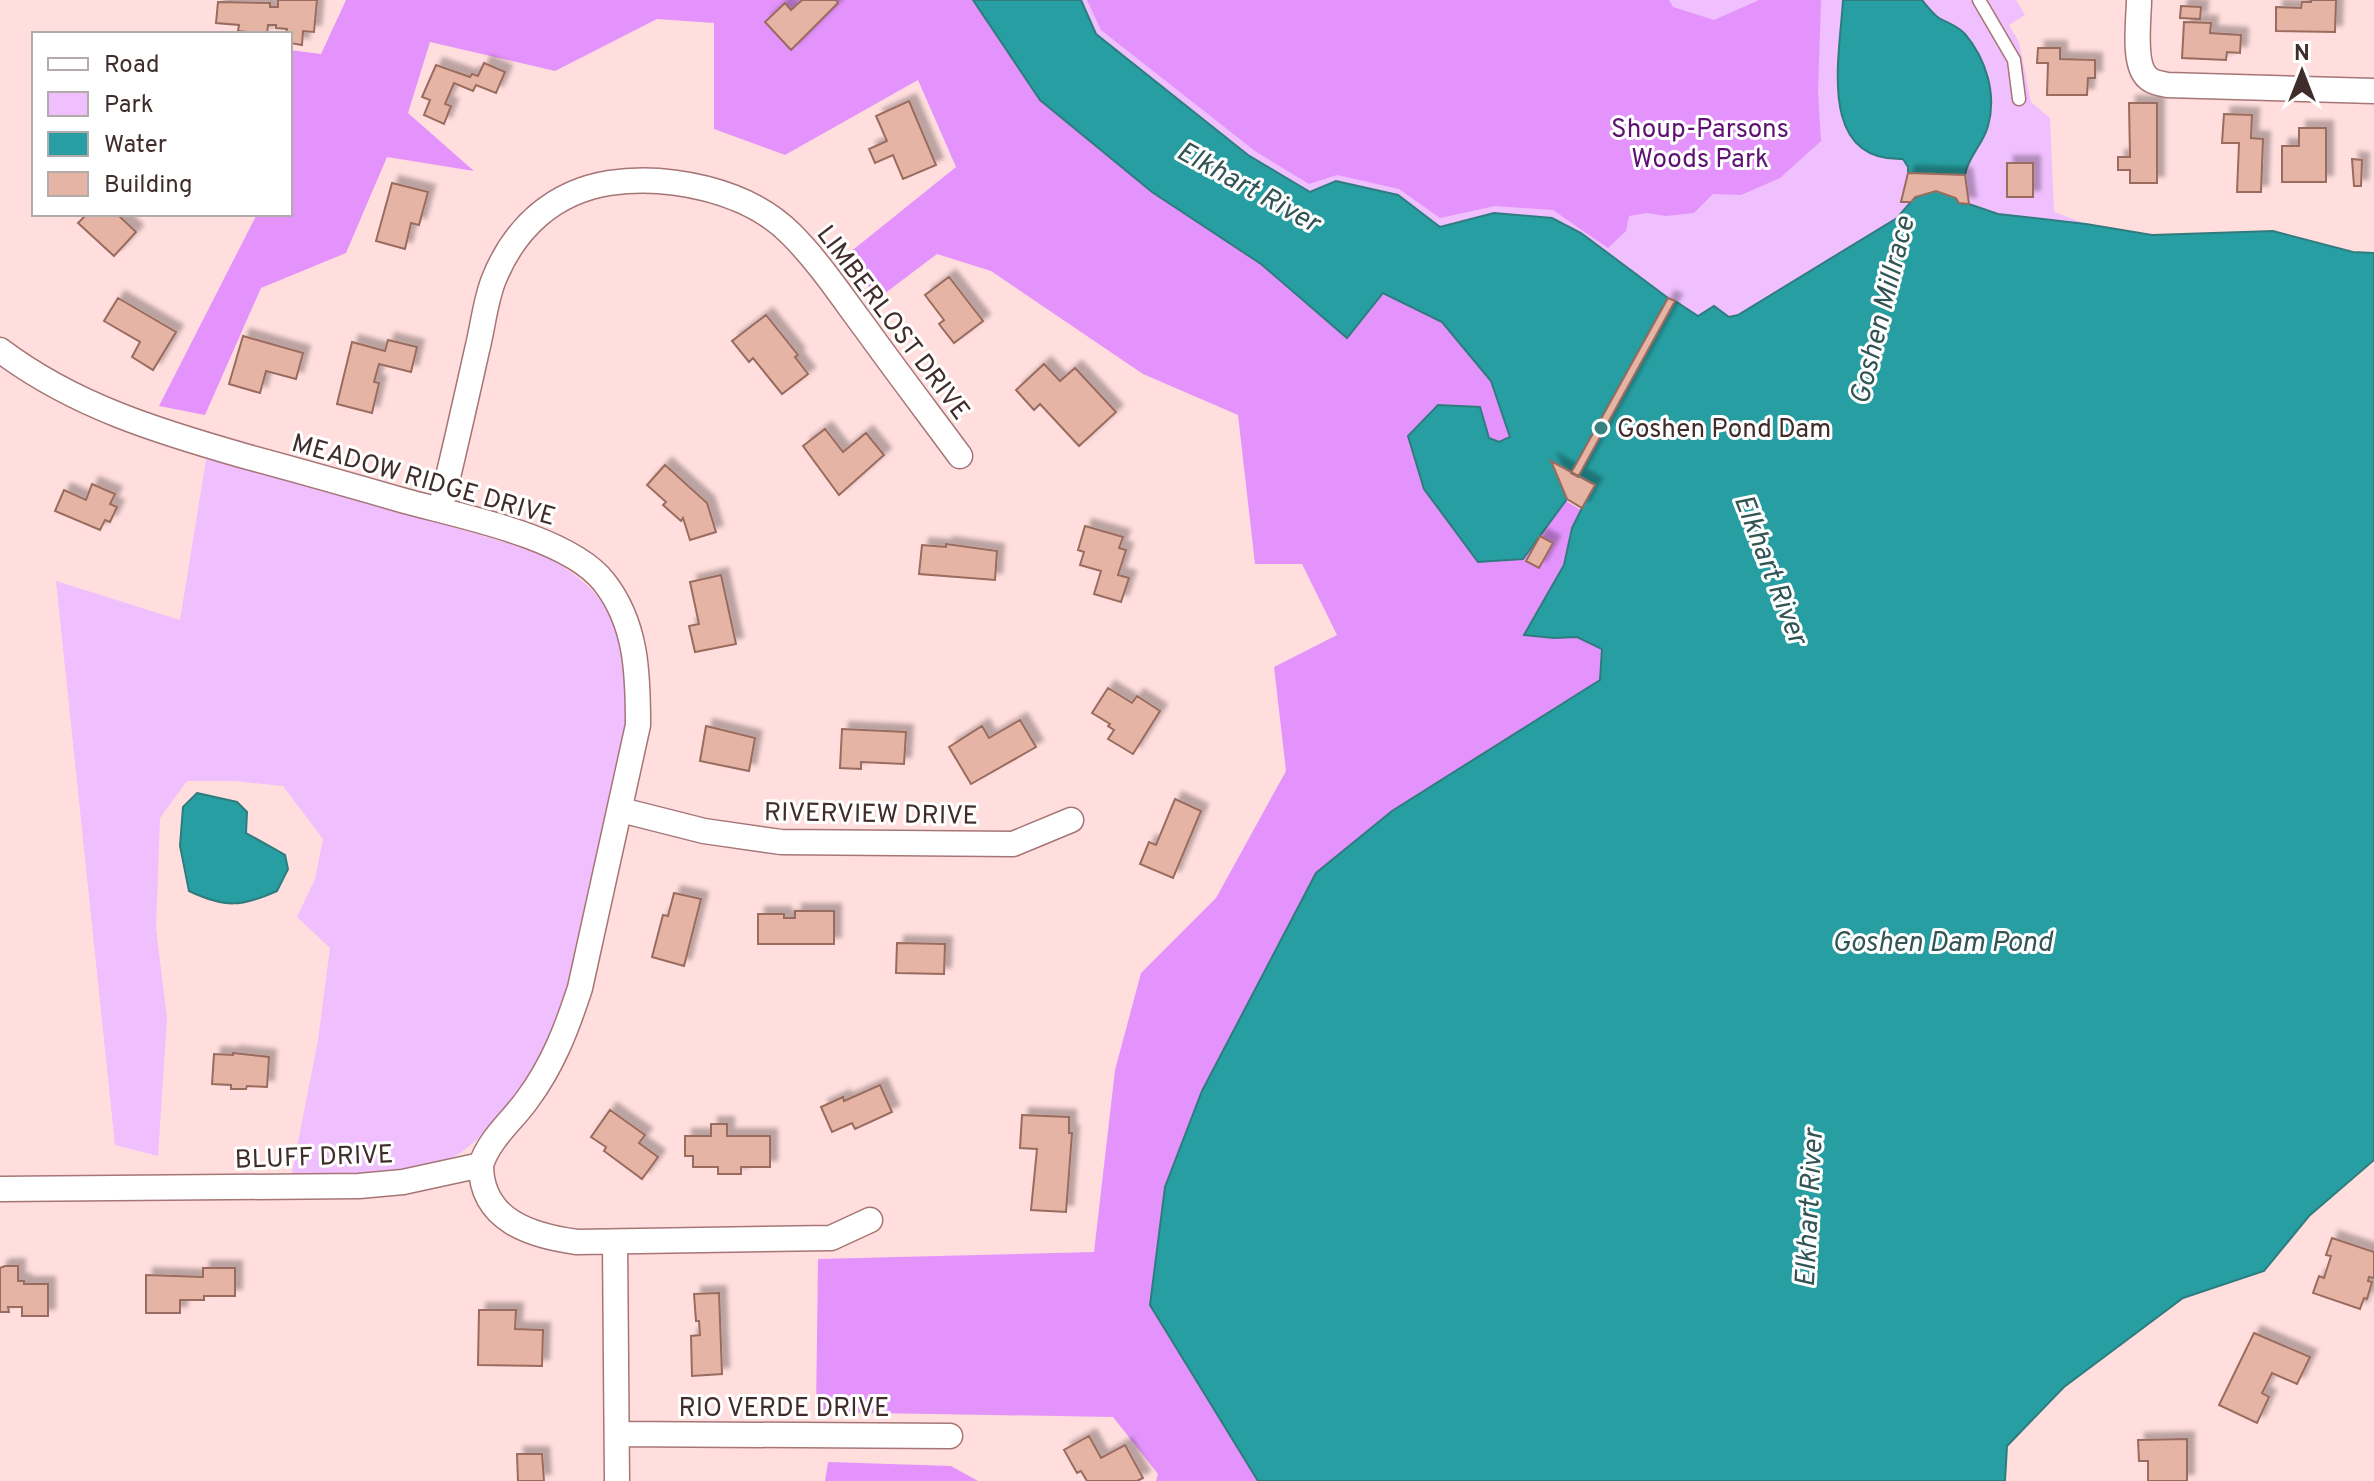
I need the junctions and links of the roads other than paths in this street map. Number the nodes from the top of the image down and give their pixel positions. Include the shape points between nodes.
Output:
1 (1979, 0) edge
2 (2139, 0) edge
3 (2374, 91) edge
4 (2019, 99) dead end
5 (0, 350) edge
6 (960, 456) dead end
7 (440, 510) junction
8 (621, 810) junction
9 (1071, 820) dead end
10 (481, 1165) junction
11 (0, 1189) edge
12 (870, 1220) dead end
13 (615, 1242) junction
14 (617, 1434) junction
15 (950, 1436) dead end
16 (617, 1481) edge

1 - 4 lane via 2014,60
2 - 3 street via 2139,60 2146,77 2167,85
5 - 7 street, MEADOW RIDGE DRIVE via 56,387 115,415 176,437
6 - 7 street, LIMBERLOST DRIVE via 789,232 722,193 634,179 592,186 553,202 514,243 494,280
7 - 8 street, MEADOW RIDGE DRIVE via 562,549 586,563 622,610 633,641 638,725
8 - 9 street, RIVERVIEW DRIVE via 704,831 781,842 1013,844
8 - 10 street, MEADOW RIDGE DRIVE via 567,1029 549,1069 489,1146
10 - 11 street, BLUFF DRIVE via 359,1186
10 - 13 street via 483,1188 492,1204 526,1231 577,1242
12 - 13 street via 831,1238
13 - 14 street
14 - 15 street, RIO VERDE DRIVE
14 - 16 street

